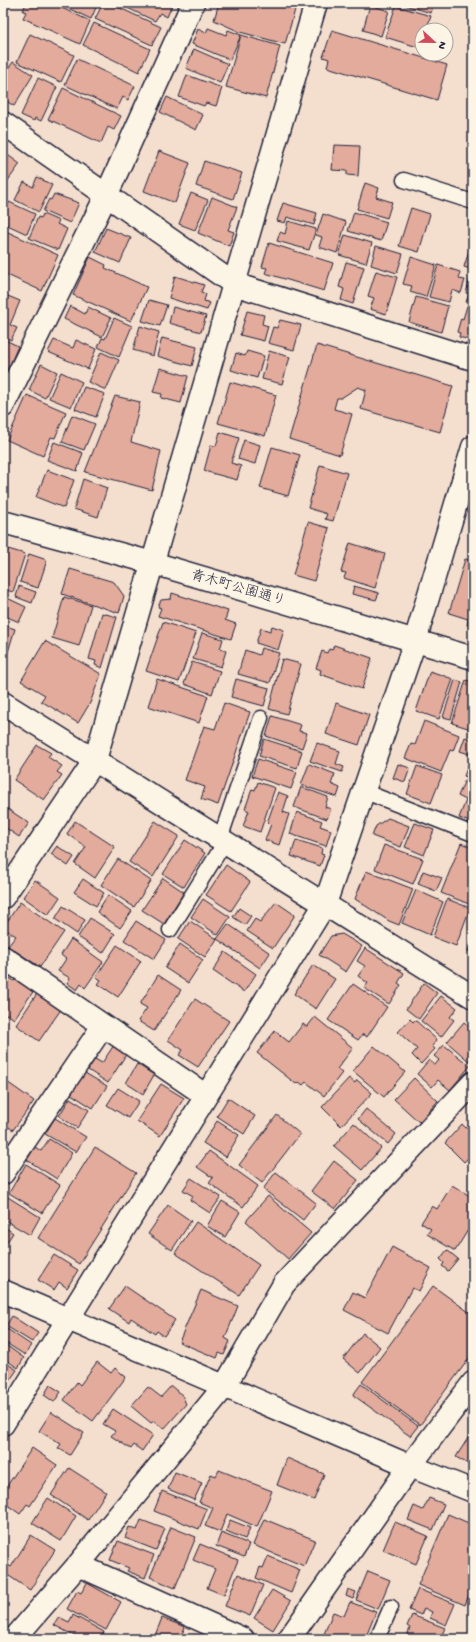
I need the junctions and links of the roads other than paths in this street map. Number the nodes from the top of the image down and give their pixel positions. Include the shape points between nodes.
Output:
1 (193, 3) edge
2 (316, 3) edge
3 (5, 128) edge
4 (404, 180) dead end
5 (106, 196) junction
6 (473, 202) edge
7 (234, 284) junction
8 (473, 359) edge
9 (3, 406) edge
10 (473, 447) edge
11 (3, 522) edge
12 (153, 563) junction
13 (414, 641) junction
14 (473, 658) edge
15 (3, 703) edge
16 (261, 718) dead end
17 (95, 760) junction
18 (363, 791) junction
19 (473, 834) edge
20 (223, 840) junction
21 (3, 897) edge
22 (325, 904) junction
23 (170, 930) dead end
24 (3, 957) edge
25 (473, 997) edge
26 (103, 1026) junction
27 (473, 1083) edge
28 (205, 1096) junction
29 (3, 1173) edge
30 (3, 1291) edge
31 (69, 1320) junction
32 (473, 1382) edge
33 (224, 1387) junction
34 (3, 1424) edge
35 (410, 1466) junction
36 (473, 1491) edge
37 (78, 1565) junction
38 (391, 1607) dead end
39 (14, 1639) edge
40 (243, 1639) edge
41 (289, 1639) edge
42 (377, 1639) edge

1 - 5 street
2 - 7 street
3 - 5 street
4 - 6 lane
5 - 7 street
5 - 9 street
7 - 8 street
7 - 12 street
10 - 13 street
11 - 12 street, 青木町公園通り
12 - 13 street, 青木町公園通り
12 - 17 street
13 - 14 street, 青木町公園通り
13 - 18 street
15 - 17 street
16 - 20 lane
17 - 20 street
17 - 21 street
18 - 19 lane
18 - 22 street
20 - 22 street
20 - 23 lane
22 - 25 street
22 - 28 street
24 - 26 street
26 - 28 street
26 - 29 street
27 - 33 street via 284,1284
28 - 31 street
30 - 31 street
31 - 33 street
31 - 34 street
32 - 35 street
33 - 35 street
33 - 37 street
35 - 36 street
35 - 41 street
37 - 39 street
37 - 40 street
38 - 42 lane

